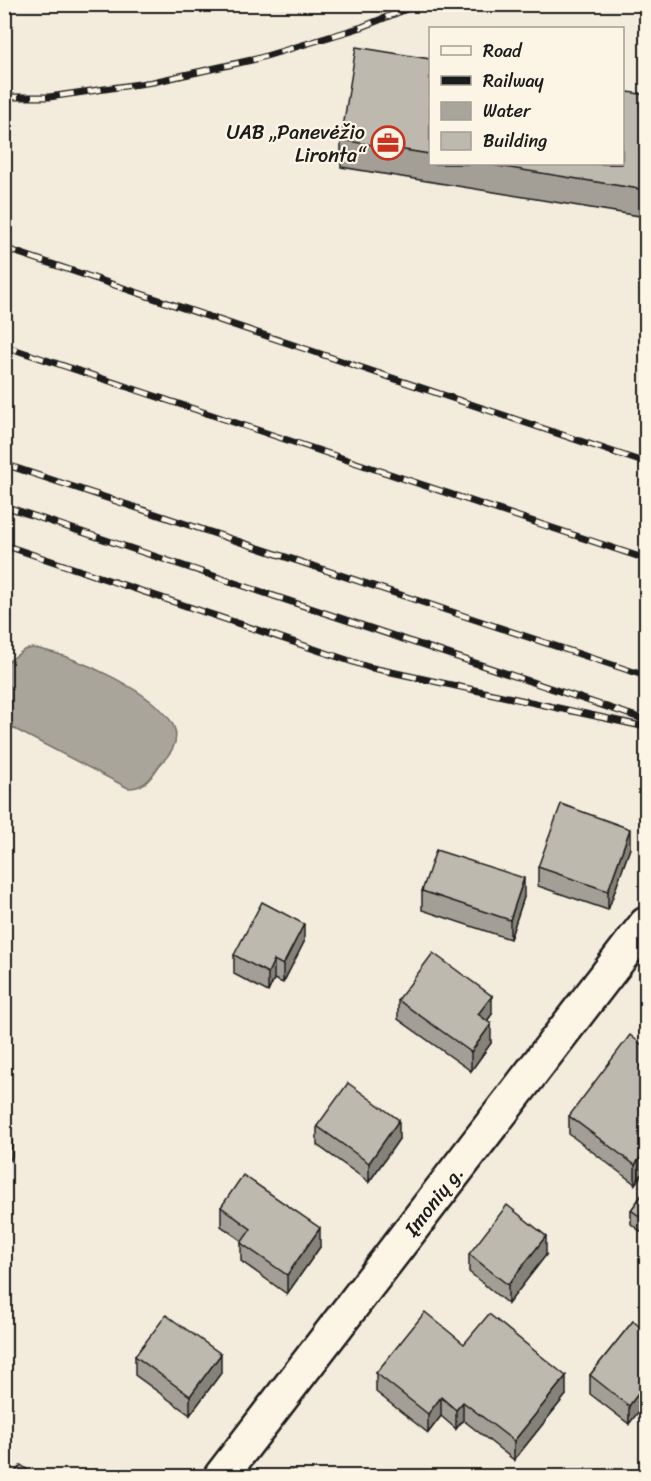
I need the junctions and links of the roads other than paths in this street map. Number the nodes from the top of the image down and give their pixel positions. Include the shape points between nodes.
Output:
1 (646, 924) edge
2 (221, 1476) edge

1 - 2 street, Įmonių g.

